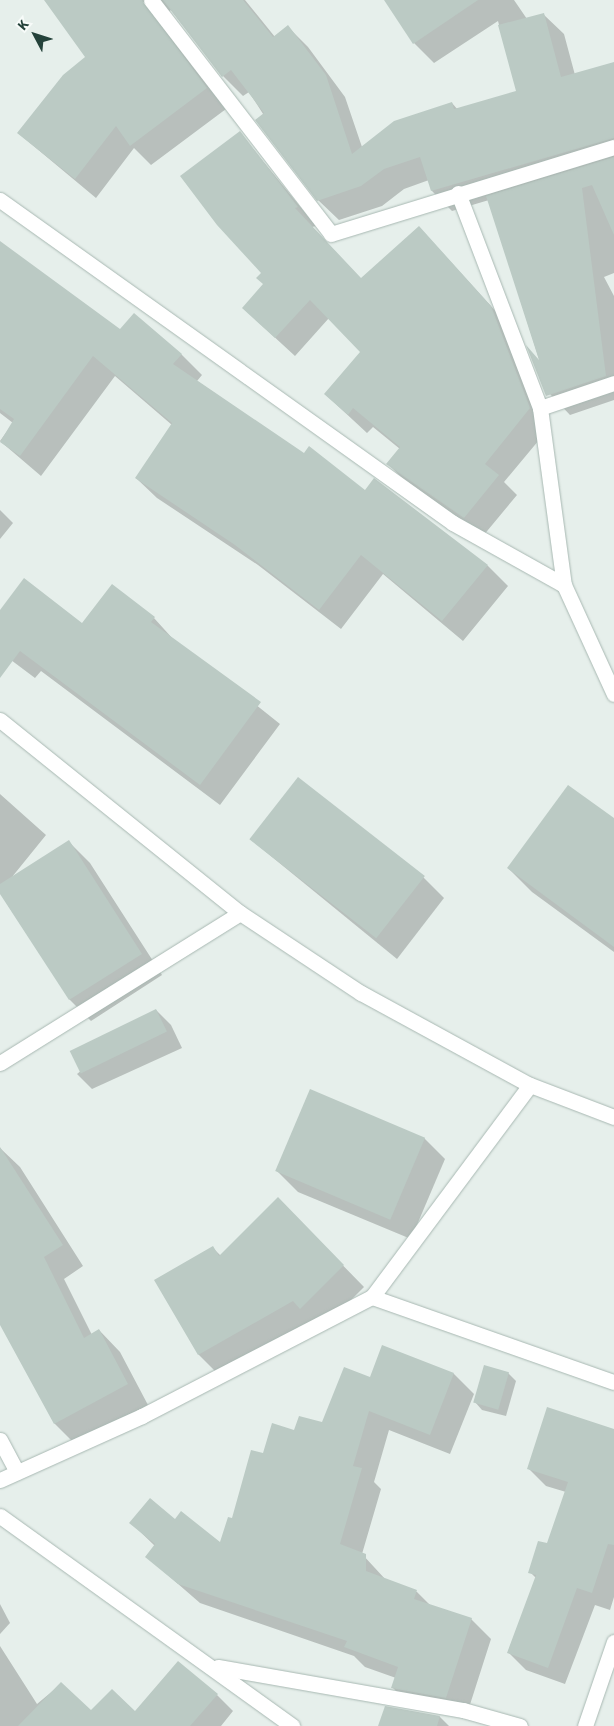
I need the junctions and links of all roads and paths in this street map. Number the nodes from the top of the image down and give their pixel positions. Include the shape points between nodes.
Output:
1 (151, 0) edge
2 (614, 147) edge
3 (458, 193) junction
4 (0, 200) edge
5 (614, 383) edge
6 (540, 408) junction
7 (564, 585) junction
8 (614, 694) edge
9 (0, 720) edge
10 (240, 913) junction
11 (0, 1063) edge
12 (530, 1085) junction
13 (614, 1116) edge
14 (372, 1297) junction
15 (614, 1382) edge
16 (0, 1440) edge
17 (17, 1472) junction
18 (0, 1480) edge
19 (0, 1516) edge
20 (614, 1642) edge
21 (214, 1666) junction
22 (286, 1725) edge
23 (520, 1726) edge
24 (585, 1726) edge

1 - 3 street via 331,234
2 - 3 street via 538,174
3 - 6 street
4 - 7 street via 453,523
5 - 6 street
6 - 7 street
7 - 8 street
9 - 10 street
10 - 11 street
10 - 12 street via 361,993
12 - 13 street
12 - 14 street
14 - 15 street
14 - 17 street via 142,1416
16 - 17 street
17 - 18 street
19 - 21 street
20 - 24 street
21 - 22 street
21 - 23 street via 462,1710

